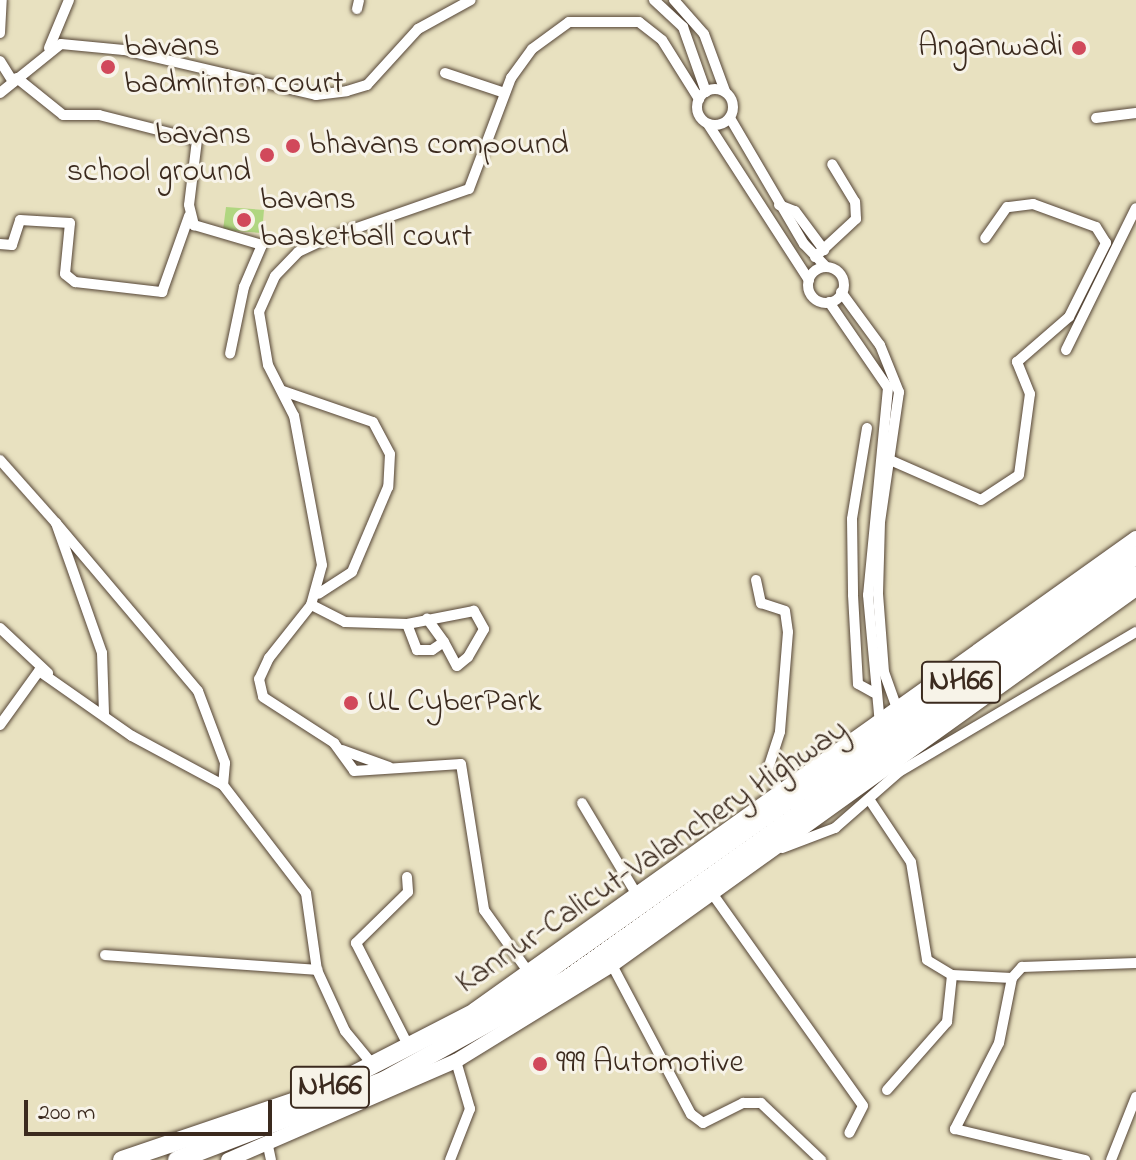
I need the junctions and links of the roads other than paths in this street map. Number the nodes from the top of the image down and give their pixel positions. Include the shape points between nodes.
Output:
1 (2, 0) edge
2 (69, 0) edge
3 (471, 0) edge
4 (654, 0) edge
5 (674, 0) edge
6 (0, 33) edge
7 (49, 48) junction
8 (0, 61) edge
9 (445, 73) dead end
10 (15, 80) junction
11 (725, 91) junction
12 (0, 93) edge
13 (505, 93) junction
14 (703, 95) junction
15 (1136, 113) edge
16 (730, 118) junction
17 (1096, 118) dead end
18 (708, 124) junction
19 (832, 164) dead end
20 (1136, 208) edge
21 (189, 215) junction
22 (985, 238) dead end
23 (0, 244) edge
24 (819, 253) junction
25 (826, 267) junction
26 (809, 280) junction
27 (841, 292) junction
28 (829, 302) junction
29 (1079, 308) junction
30 (1066, 350) dead end
31 (230, 354) dead end
32 (283, 391) junction
33 (867, 428) dead end
34 (0, 460) edge
35 (890, 460) junction
36 (56, 523) junction
37 (1136, 538) edge
38 (1136, 555) edge
39 (1136, 575) edge
40 (756, 580) dead end
41 (1136, 589) edge
42 (318, 594) junction
43 (311, 605) junction
44 (427, 619) junction
45 (407, 624) junction
46 (0, 628) edge
47 (1136, 632) edge
48 (444, 642) junction
49 (51, 676) junction
50 (874, 693) junction
51 (898, 711) junction
52 (104, 714) junction
53 (880, 724) junction
54 (0, 725) edge
55 (223, 785) junction
56 (871, 802) junction
57 (582, 803) dead end
58 (787, 807) junction
59 (781, 848) junction
60 (407, 877) dead end
61 (637, 895) junction
62 (714, 896) junction
63 (105, 955) dead end
64 (1136, 963) edge
65 (612, 965) junction
66 (317, 970) junction
67 (527, 970) junction
68 (952, 975) junction
69 (1012, 978) junction
70 (460, 1025) junction
71 (410, 1049) junction
72 (456, 1061) junction
73 (374, 1066) junction
74 (887, 1090) dead end
75 (1136, 1097) edge
76 (849, 1133) dead end
77 (270, 1153) edge
78 (122, 1160) edge
79 (177, 1160) edge
80 (228, 1160) edge
81 (450, 1160) edge
82 (821, 1160) edge
83 (1085, 1160) edge
84 (1111, 1160) edge

1 - 6 street
2 - 7 street
3 - 7 street via 396,46 367,85 316,95 124,50
4 - 14 street via 683,27
5 - 11 street via 704,34
7 - 10 street
8 - 10 street
9 - 13 street
10 - 12 street
10 - 21 street via 63,115 103,116 197,140
11 - 14 street
11 - 16 street via 733,101
13 - 14 street via 548,34 569,22 607,18 639,22 662,40
13 - 32 street via 469,189 328,238 298,252 275,276 259,312 268,365
14 - 18 street
15 - 17 street
16 - 18 street
16 - 24 street via 779,205
18 - 26 street
19 - 24 street via 855,202 856,219
20 - 29 street
21 - 23 street via 162,292 75,282 65,274 70,223 20,220 12,245
21 - 31 street via 198,229 262,245 244,287
22 - 29 street via 1016,204 1096,227 1106,243
24 - 25 street
25 - 26 street
25 - 27 street via 841,275
26 - 28 street via 812,296
27 - 28 street
27 - 35 street via 896,376
28 - 50 street via 866,347 888,388 869,520
29 - 30 street
29 - 35 street via 1017,362 1030,410 1014,482 981,500
32 - 42 street via 294,416 322,565
32 - 42 street via 373,422 390,454 388,487 352,572
33 - 50 street via 852,519 853,595 858,684
34 - 36 street
35 - 51 street via 878,594 884,672
36 - 52 street via 102,653
36 - 55 street via 198,691 225,763
37 - 51 street
38 - 58 highway, Kannur-Calicut-Valanchery Highway / NH66
39 - 58 highway, NH66
40 - 58 street via 761,603 785,611 788,632 780,732 768,770
41 - 59 street
42 - 43 street
43 - 45 street via 345,622
43 - 67 street via 259,679 263,697 338,748 389,767 461,764 484,910
44 - 45 street
44 - 48 street
44 - 48 street via 474,611 484,629 468,657 457,666
45 - 48 street via 417,650
46 - 49 street
47 - 56 street via 899,772
49 - 52 street
49 - 54 street via 39,671
50 - 53 street
51 - 53 street
52 - 55 street
53 - 58 street
55 - 66 street via 306,893
56 - 59 street via 835,828
56 - 68 street via 911,862 927,960
57 - 61 street
58 - 61 street
58 - 70 highway, Kannur-Calicut-Valanchery Highway / NH66
58 - 79 highway, Kannur-Calicut-Valanchery Highway / NH66 via 569,978 467,1039 320,1110
59 - 62 street
60 - 71 street via 408,892 356,943
61 - 67 street
62 - 65 street
62 - 76 street via 863,1106
63 - 66 street
64 - 69 street via 1022,967
65 - 72 street
65 - 82 street via 691,1114 703,1123 743,1103 761,1103
66 - 73 street via 345,1031
67 - 70 street via 487,995
68 - 69 street
68 - 74 street via 947,1022
69 - 83 street via 999,1043 955,1129
70 - 71 highway, Kannur-Calicut-Valanchery Highway / NH66
71 - 73 highway, Kannur-Calicut-Valanchery Highway / NH66
72 - 77 street
72 - 81 street via 470,1109
73 - 78 highway, Kannur-Calicut-Valanchery Highway / NH66 via 224,1129
75 - 84 street
77 - 80 street

